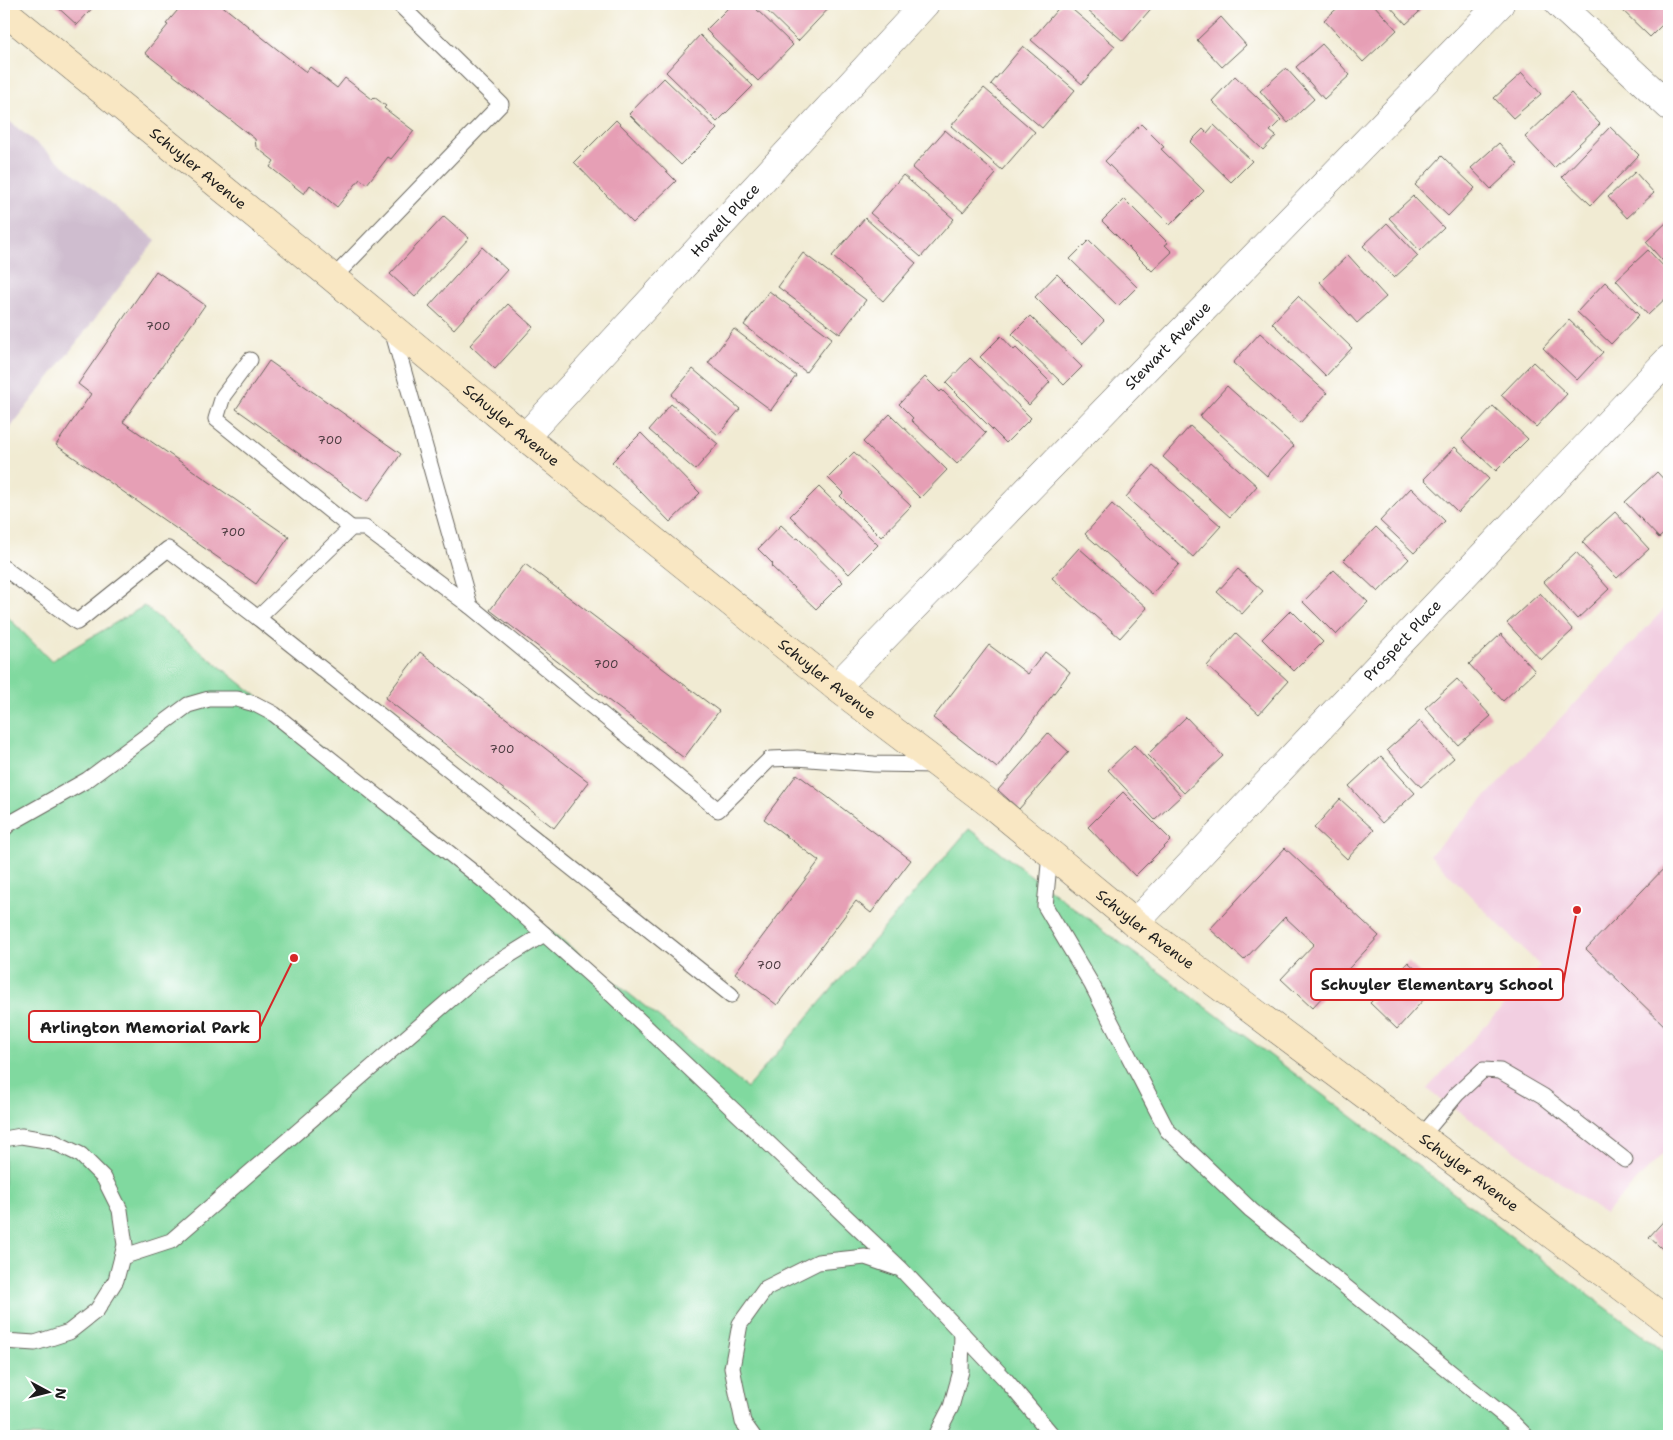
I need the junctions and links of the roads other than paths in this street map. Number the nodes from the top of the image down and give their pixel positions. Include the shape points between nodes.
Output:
1 (399, 4) edge
2 (925, 4) edge
3 (1500, 4) edge
4 (1559, 4) edge
5 (4, 11) edge
6 (1669, 106) edge
7 (332, 278) junction
8 (391, 326) junction
9 (1669, 359) edge
10 (250, 360) dead end
11 (525, 437) junction
12 (350, 528) junction
13 (4, 568) edge
14 (470, 606) junction
15 (258, 618) junction
16 (836, 687) junction
17 (938, 765) junction
18 (4, 829) edge
19 (1050, 854) junction
20 (1135, 923) junction
21 (544, 934) junction
22 (731, 995) dead end
23 (1421, 1137) junction
24 (4, 1139) edge
25 (1626, 1160) dead end
26 (122, 1256) junction
27 (901, 1269) junction
28 (1669, 1322) edge
29 (962, 1333) junction
30 (4, 1341) edge
31 (742, 1429) edge
32 (753, 1436) edge
33 (936, 1436) edge
34 (1053, 1436) edge
35 (1526, 1436) edge

1 - 7 lane via 501,104
2 - 11 street, Howell Place
3 - 16 street, Stewart Avenue
4 - 6 street
5 - 7 main road, Schuyler Avenue
7 - 8 main road, Schuyler Avenue
8 - 11 main road, Schuyler Avenue
8 - 14 lane
9 - 20 street, Prospect Place
10 - 12 lane via 223,396 216,419
11 - 16 main road, Schuyler Avenue
12 - 14 lane via 365,528
12 - 15 lane
13 - 15 lane via 77,622 168,549
14 - 17 lane via 718,810 770,759
15 - 22 lane
16 - 17 main road, Schuyler Avenue
17 - 19 main road, Schuyler Avenue
18 - 21 lane via 87,780 188,705 209,699 237,699 274,714 488,884
19 - 20 main road, Schuyler Avenue
19 - 35 lane via 1045,906 1092,985 1166,1130 1251,1210
20 - 23 main road, Schuyler Avenue
21 - 26 lane via 482,972 170,1241
21 - 27 lane
23 - 25 lane via 1457,1094 1483,1070 1500,1072 1543,1096
23 - 28 main road, Schuyler Avenue
24 - 26 lane via 21,1136 52,1141 81,1155 104,1178 120,1210 125,1245
26 - 30 lane via 116,1280 97,1310 69,1332 35,1343
27 - 29 lane
27 - 31 lane via 865,1257 818,1262 766,1288 740,1324 732,1368
29 - 33 lane via 961,1371 951,1408
29 - 34 lane
31 - 32 lane

